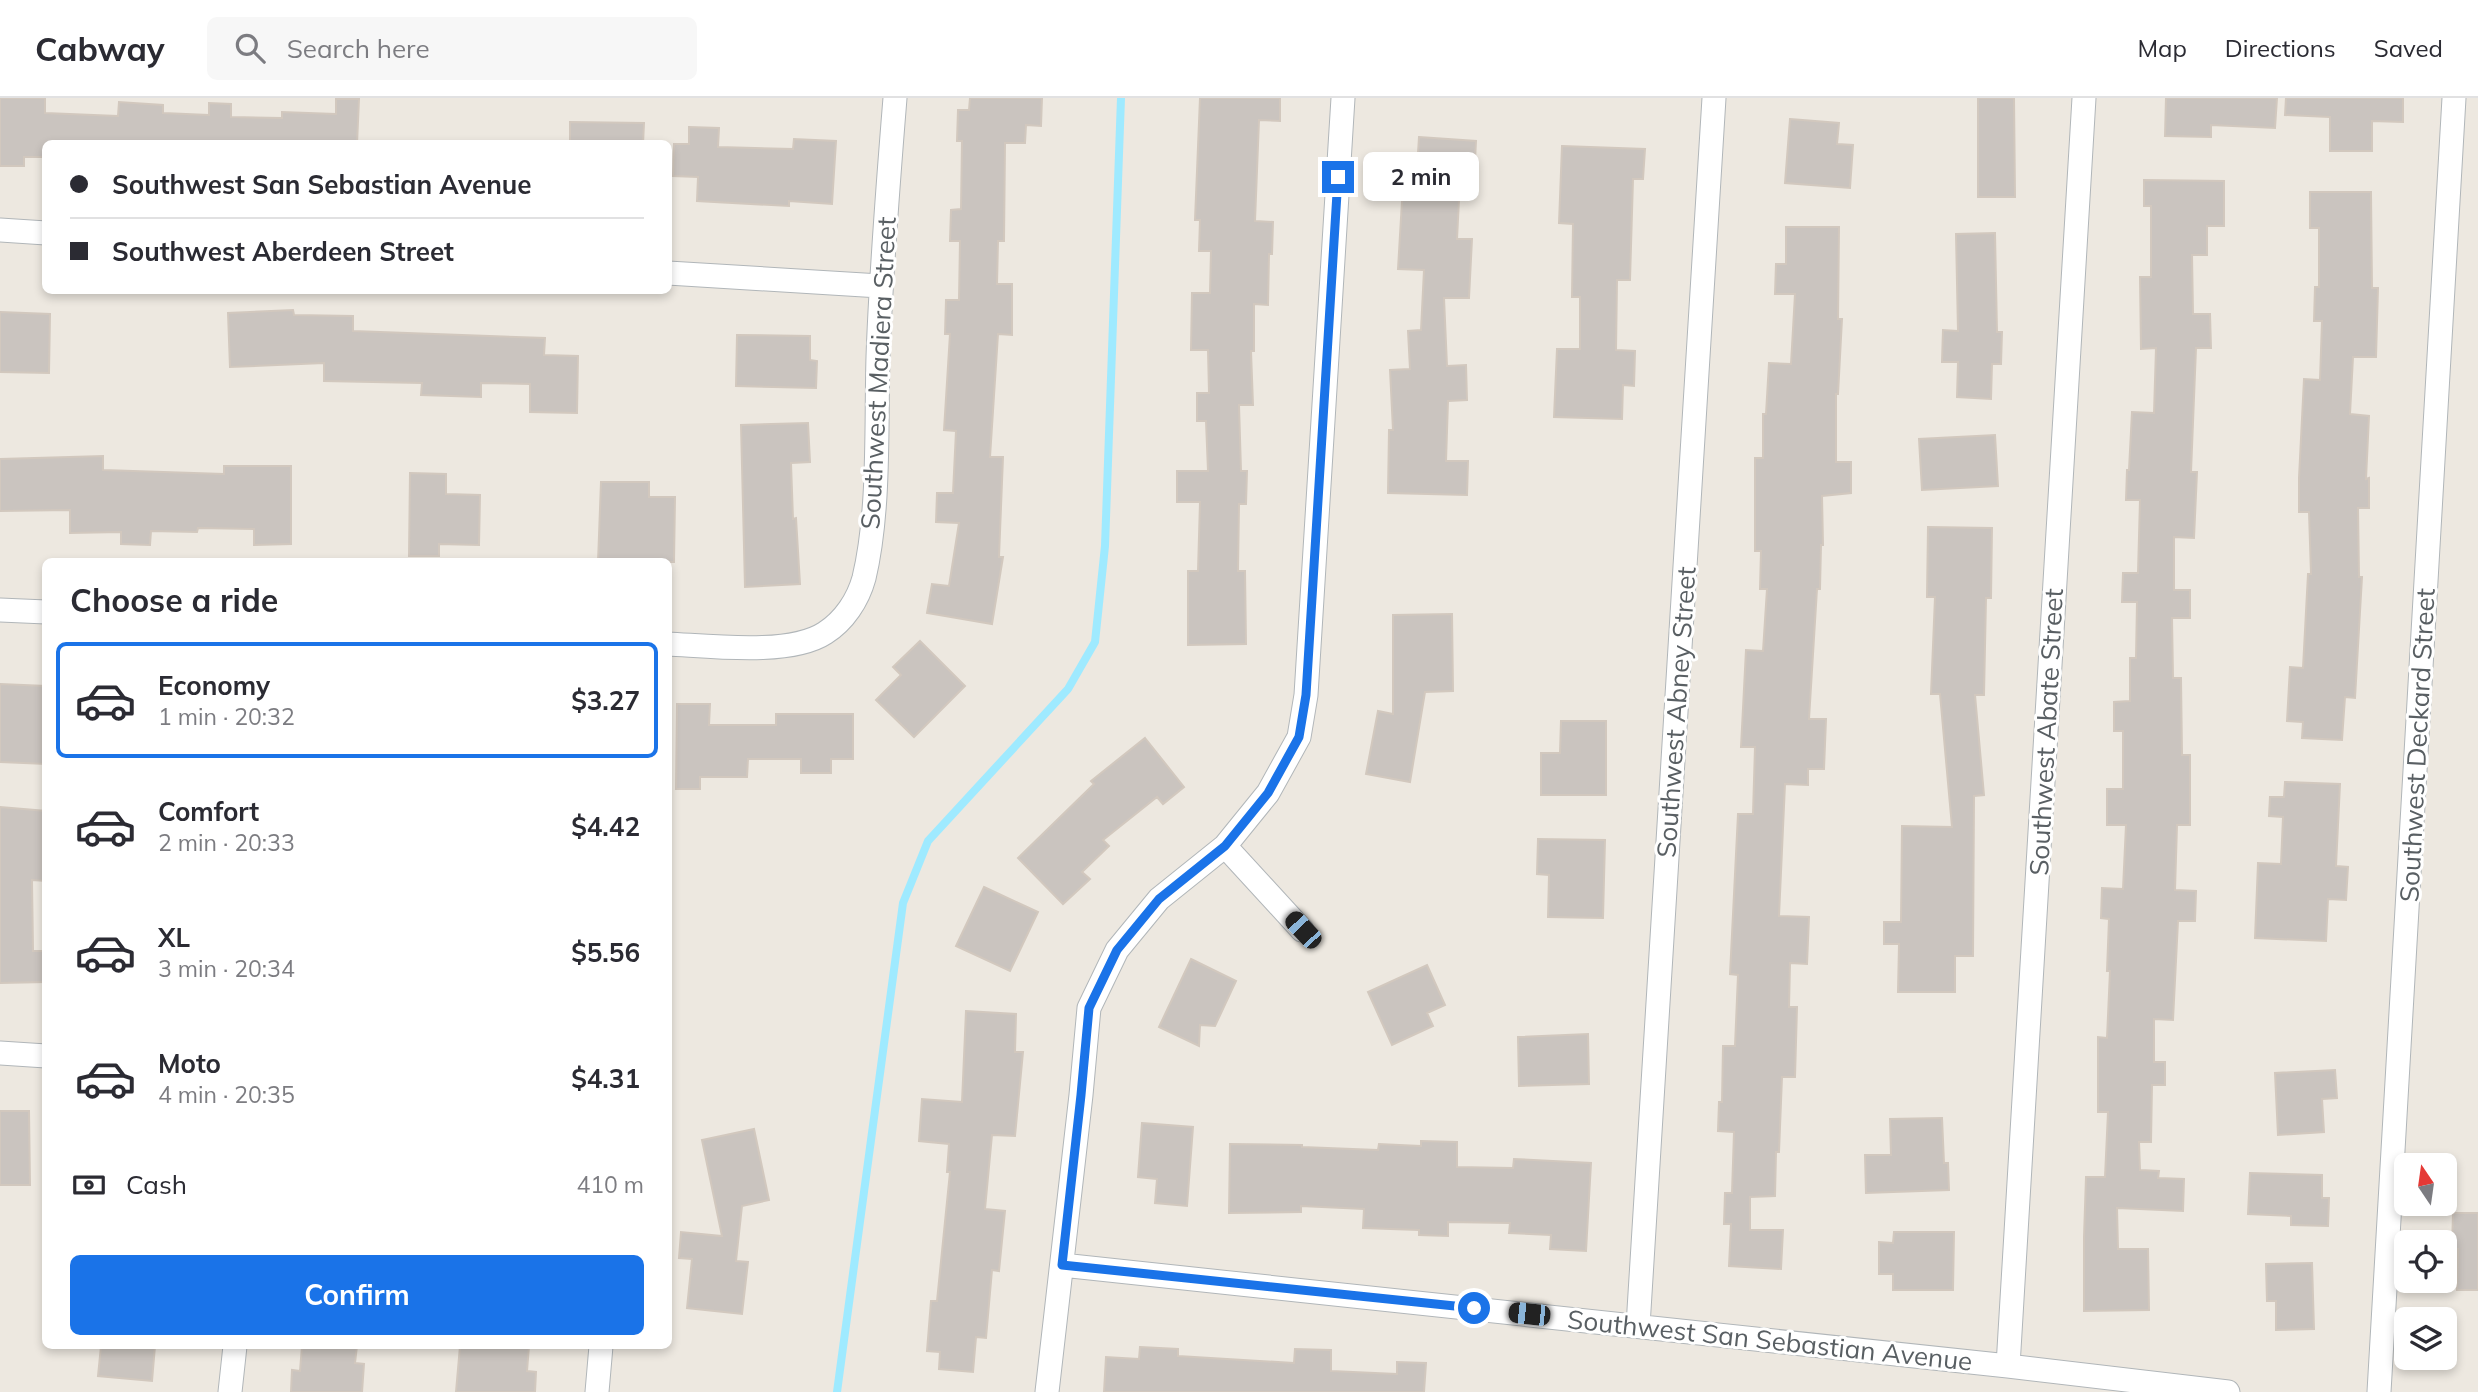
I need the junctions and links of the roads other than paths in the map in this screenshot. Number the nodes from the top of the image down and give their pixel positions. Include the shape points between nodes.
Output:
1 (895, 98) edge
2 (1343, 98) edge
3 (1714, 98) edge
4 (2084, 98) edge
5 (2454, 98) edge
6 (0, 230) edge
7 (42, 233) edge
8 (672, 273) edge
9 (880, 286) junction
10 (0, 610) edge
11 (42, 612) edge
12 (672, 644) edge
13 (1225, 846) junction
14 (1303, 930) dead end
15 (0, 1053) edge
16 (42, 1056) edge
17 (1062, 1265) junction
18 (1639, 1326) junction
19 (234, 1349) edge
20 (601, 1349) edge
21 (2008, 1366) junction
22 (230, 1392) edge
23 (597, 1392) edge
24 (1047, 1392) edge
25 (2228, 1392) edge
26 (2379, 1392) edge

1 - 9 street, Southwest Madiera Street
2 - 13 street via 1306,695 1299,737 1268,793
3 - 18 street, Southwest Abney Street
4 - 21 street, Southwest Abate Street
5 - 26 street, Southwest Deckard Street
6 - 7 street
8 - 9 street
9 - 12 street, Southwest Madiera Street via 874,496 869,549 854,603 842,620 804,642 747,648
10 - 11 street
13 - 14 street
13 - 17 street via 1159,899 1117,950 1089,1008
15 - 16 street
17 - 18 street, Southwest San Sebastian Avenue
17 - 24 street
18 - 21 street, Southwest San Sebastian Avenue
19 - 22 street
20 - 23 street
21 - 25 street, Southwest San Sebastian Avenue

